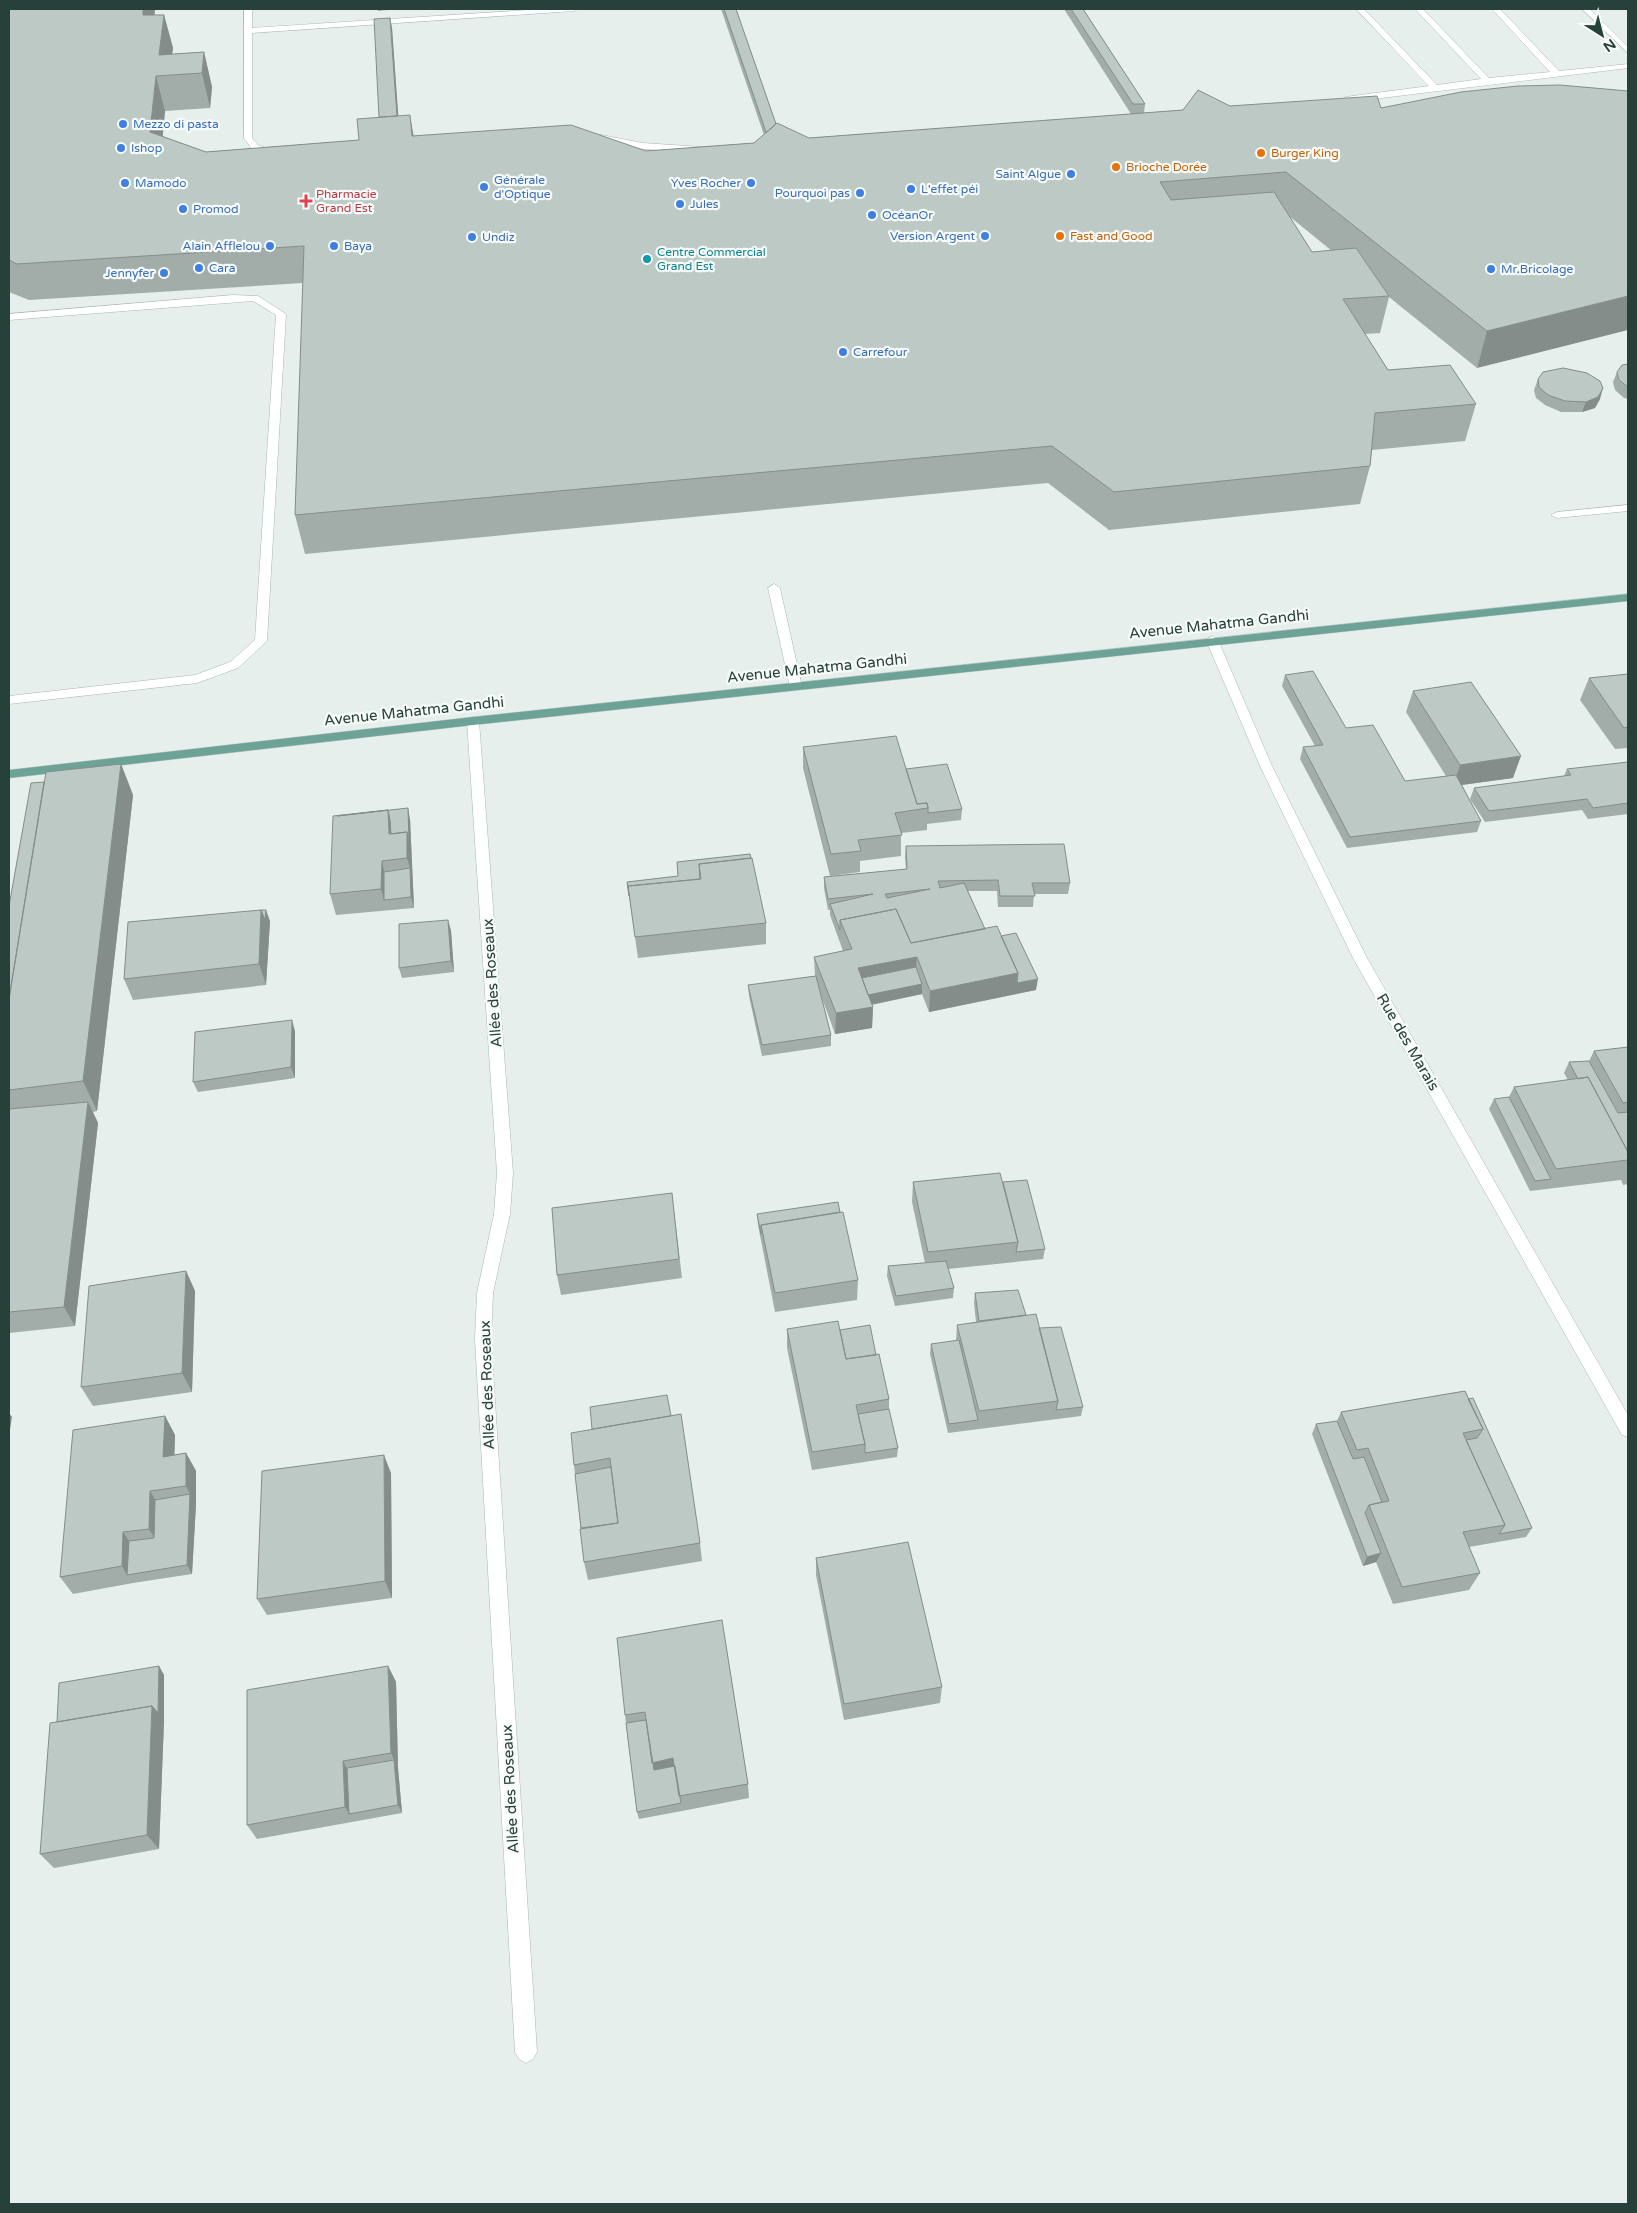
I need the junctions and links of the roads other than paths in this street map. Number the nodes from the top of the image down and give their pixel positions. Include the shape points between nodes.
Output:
1 (248, 9) edge
2 (574, 9) edge
3 (1360, 9) edge
4 (1419, 9) edge
5 (1496, 9) edge
6 (1586, 9) edge
7 (247, 31) junction
8 (1628, 51) edge
9 (1628, 66) edge
10 (1557, 74) junction
11 (1487, 81) junction
12 (1435, 88) junction
13 (1338, 100) edge
14 (586, 136) edge
15 (716, 150) edge
16 (284, 156) edge
17 (9, 316) edge
18 (1628, 508) edge
19 (1557, 515) dead end
20 (774, 588) dead end
21 (1628, 597) edge
22 (1212, 640) junction
23 (796, 687) junction
24 (9, 700) edge
25 (473, 721) junction
26 (9, 774) edge
27 (1628, 1430) edge
28 (526, 2052) dead end

1 - 7 street
2 - 7 street
3 - 12 street
4 - 11 street
5 - 10 street
6 - 8 street
7 - 16 street via 248,138 255,147
9 - 10 street
10 - 11 street
11 - 12 street
12 - 13 street
14 - 15 street via 643,146
17 - 24 street via 233,298 255,298 282,314 261,641 234,665 197,680
18 - 19 street
20 - 23 street
21 - 22 main road, Avenue Mahatma Gandhi
22 - 23 main road, Avenue Mahatma Gandhi
22 - 27 street, Rue des Marais via 1266,766 1360,958
23 - 25 main road, Avenue Mahatma Gandhi
25 - 26 main road, Avenue Mahatma Gandhi
25 - 28 street, Allée des Roseaux via 506,1173 502,1214 485,1294 483,1339

